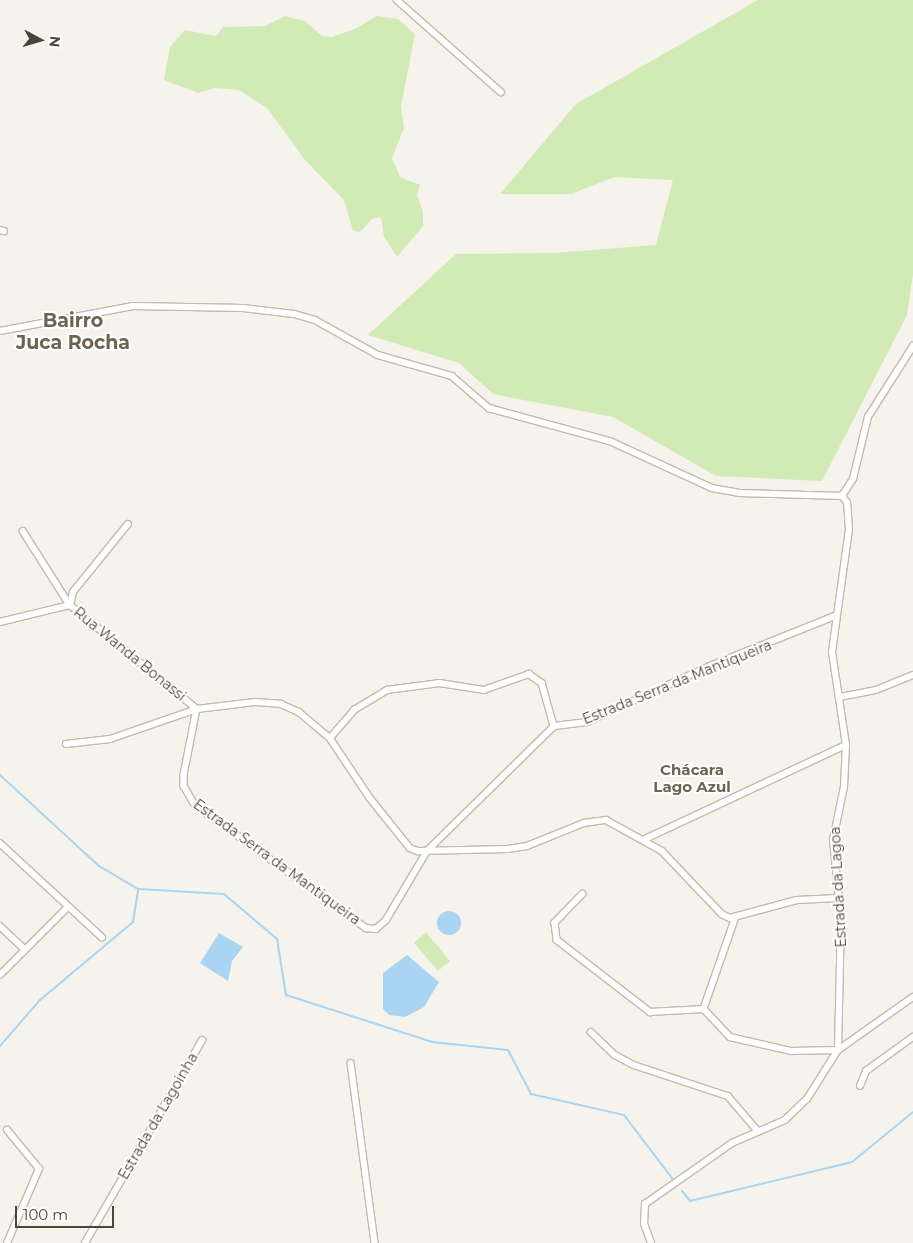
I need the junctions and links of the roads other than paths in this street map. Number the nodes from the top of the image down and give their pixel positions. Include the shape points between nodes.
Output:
1 (397, 0) edge
2 (501, 92) dead end
3 (0, 331) edge
4 (913, 346) edge
5 (842, 496) junction
6 (128, 524) dead end
7 (22, 531) dead end
8 (70, 605) junction
9 (835, 616) junction
10 (0, 622) edge
11 (913, 675) edge
12 (840, 697) junction
13 (197, 709) junction
14 (554, 726) junction
15 (330, 738) junction
16 (66, 744) dead end
17 (846, 745) junction
18 (643, 840) junction
19 (0, 843) edge
20 (427, 851) junction
21 (583, 894) dead end
22 (838, 898) junction
23 (68, 907) junction
24 (736, 917) junction
25 (0, 926) edge
26 (102, 937) dead end
27 (25, 949) junction
28 (0, 975) edge
29 (913, 997) edge
30 (704, 1009) junction
31 (591, 1032) dead end
32 (913, 1037) edge
33 (202, 1040) dead end
34 (838, 1050) junction
35 (351, 1063) dead end
36 (860, 1086) dead end
37 (7, 1130) dead end
38 (758, 1131) junction
39 (7, 1243) edge
40 (85, 1243) edge
41 (375, 1243) edge
42 (651, 1243) edge

1 - 2 street
3 - 5 street via 133,306 243,308 294,314 315,320 378,356 452,376 489,408 610,441 712,488 740,493
4 - 5 street via 868,417 853,479
5 - 9 street, Estrada da Lagoa via 847,503 849,530
6 - 8 street via 72,592
7 - 8 street
8 - 10 street, Rua Wanda Bonassi
8 - 13 street, Rua Wanda Bonassi
9 - 12 street, Estrada da Lagoa via 832,652
9 - 14 street, Estrada Serra da Mantiqueira via 710,666 587,722
11 - 12 street via 876,690
12 - 17 street, Estrada da Lagoa
13 - 15 street, Rua Wanda Bonassi via 255,702 281,704 299,712
13 - 16 street via 110,739
13 - 20 street, Estrada Serra da Mantiqueira via 184,775 184,786 195,805 366,928 381,927
14 - 15 street via 542,683 529,674 484,690 440,683 387,690 354,710
14 - 20 street, Estrada Serra da Mantiqueira
15 - 20 street, Rua Wanda Bonassi via 370,798 410,848
17 - 18 street
17 - 22 street, Estrada da Lagoa via 844,787 833,840
18 - 20 street, Rua Wanda Bonassi via 617,824 598,820 527,846 488,852
18 - 24 street, Rua Wanda Bonassi via 679,866 722,914
19 - 23 street
21 - 30 street via 555,923 557,940 650,1012
22 - 24 street via 797,900
22 - 34 street, Estrada da Lagoa via 842,975
23 - 26 street
23 - 27 street
24 - 30 street
25 - 27 street
27 - 28 street
29 - 34 street
30 - 34 street via 720,1028 742,1042 791,1051
31 - 38 street via 614,1055 634,1065 728,1096
32 - 36 street via 866,1071
33 - 40 street, Estrada da Lagoinha
34 - 38 street via 796,1111 785,1120
35 - 41 street
37 - 39 street via 39,1169
38 - 42 street via 732,1143 645,1204 644,1224

